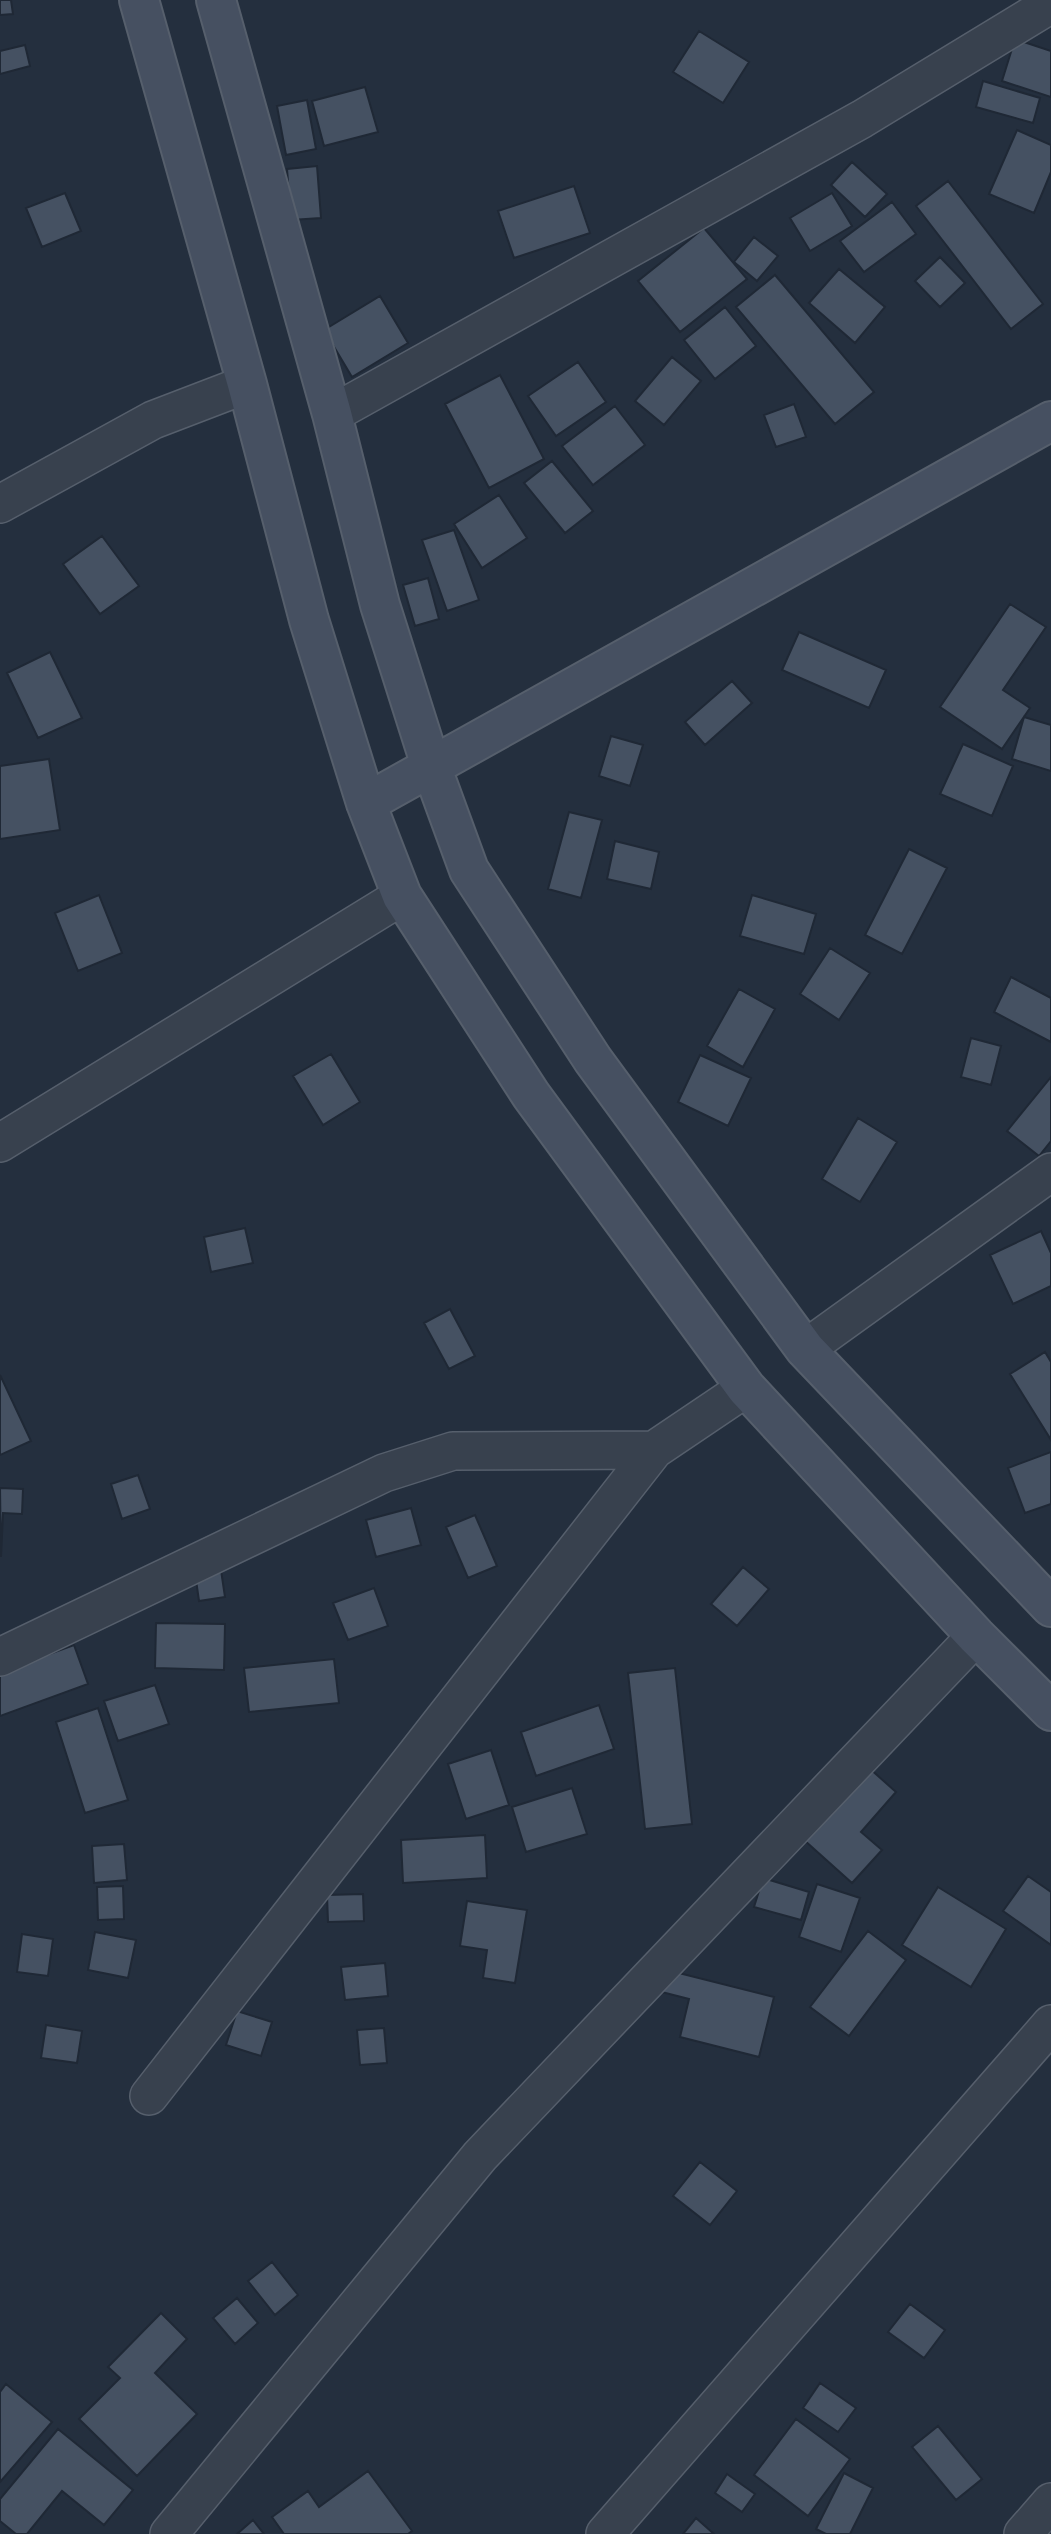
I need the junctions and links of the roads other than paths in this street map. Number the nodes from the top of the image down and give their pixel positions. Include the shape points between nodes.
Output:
1 (139, 0) edge
2 (216, 0) edge
3 (1051, 4) edge
4 (247, 384) junction
5 (332, 414) junction
6 (1051, 421) edge
7 (0, 504) edge
8 (431, 766) junction
9 (366, 803) junction
10 (402, 896) junction
11 (0, 1143) edge
12 (1051, 1172) edge
13 (804, 1349) junction
14 (746, 1388) junction
15 (654, 1450) junction
16 (1051, 1607) edge
17 (976, 1636) junction
18 (0, 1657) edge
19 (1051, 1711) edge
20 (1051, 2024) edge
21 (149, 2095) dead end
22 (1051, 2502) edge
23 (169, 2534) edge
24 (605, 2534) edge
25 (1023, 2534) edge

1 - 4 main road
2 - 5 main road
3 - 5 street via 862,119
4 - 7 street via 153,420
4 - 9 main road via 309,620
5 - 8 main road via 380,606
6 - 8 main road
8 - 9 main road
8 - 13 main road via 469,870 593,1060
9 - 10 main road
10 - 11 street
10 - 14 main road via 531,1095
12 - 13 street
13 - 16 main road
14 - 15 street
14 - 17 main road
15 - 18 street via 453,1451 384,1473
15 - 21 street
17 - 19 main road
17 - 23 street via 480,2155
20 - 24 street
22 - 25 street

